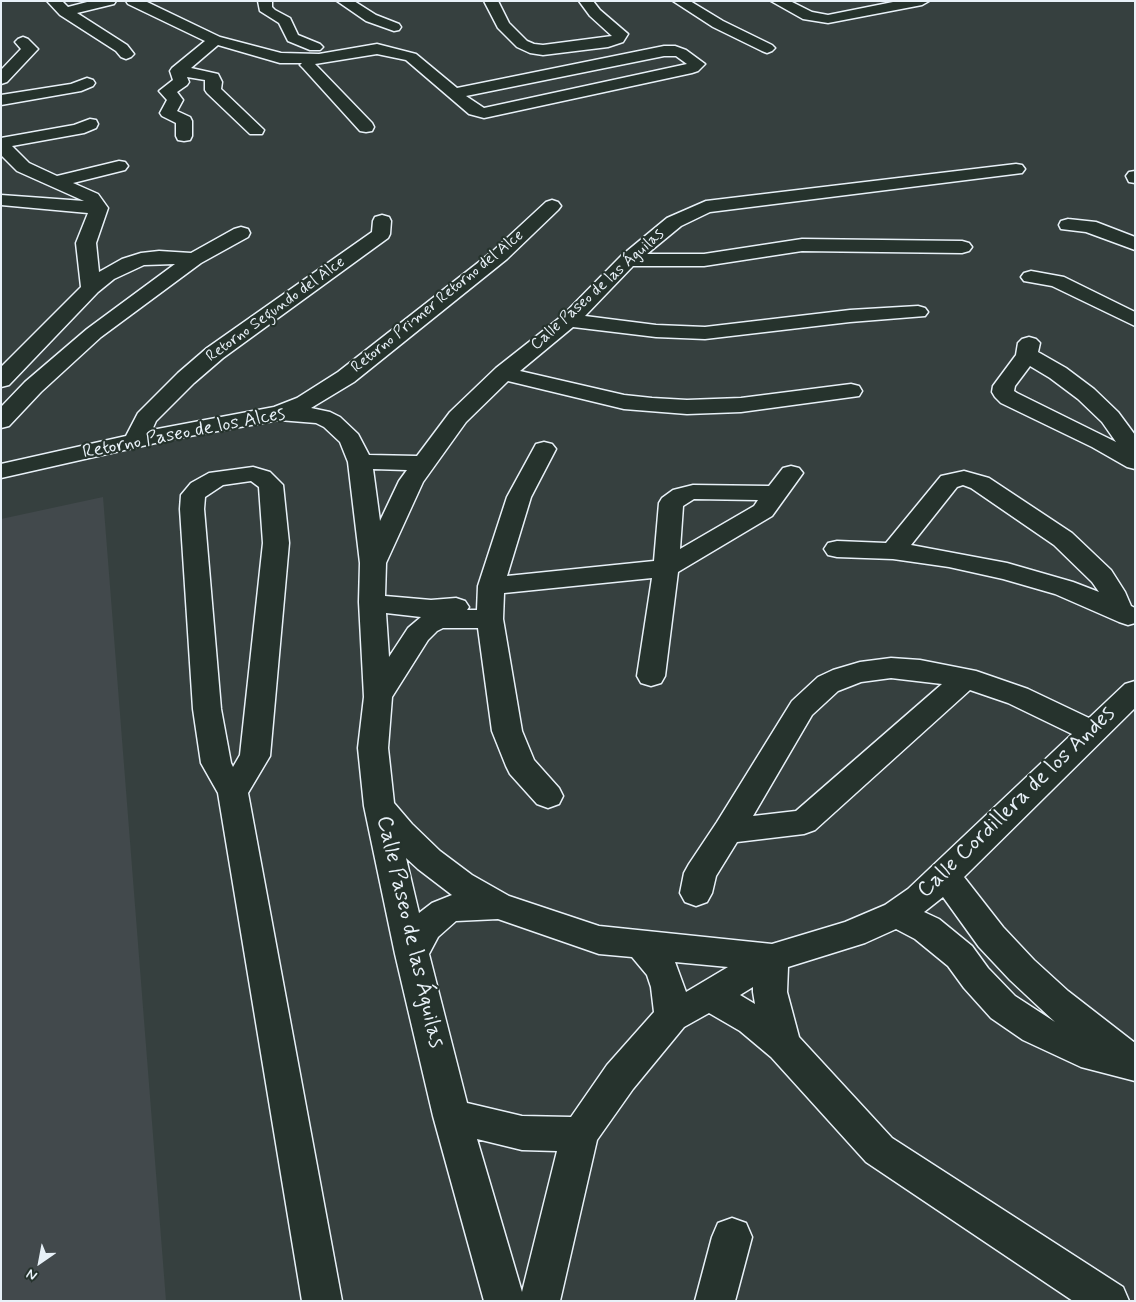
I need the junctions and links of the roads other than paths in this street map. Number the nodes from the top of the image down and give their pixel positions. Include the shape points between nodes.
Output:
1 (85, 1) edge
2 (108, 1) edge
3 (115, 1) edge
4 (133, 1) edge
5 (265, 1) edge
6 (344, 1) edge
7 (491, 1) edge
8 (586, 1) edge
9 (680, 1) edge
10 (778, 1) edge
11 (922, 1) edge
12 (60, 7) edge
13 (387, 7) dead end
14 (23, 42) dead end
15 (212, 42) junction
16 (767, 48) dead end
17 (126, 54) dead end
18 (316, 59) junction
19 (178, 71) junction
20 (1, 79) edge
21 (87, 83) dead end
22 (455, 93) junction
23 (1, 100) edge
24 (90, 124) dead end
25 (366, 127) dead end
26 (256, 130) dead end
27 (184, 136) dead end
28 (1, 144) edge
29 (119, 166) dead end
30 (1016, 169) dead end
31 (58, 181) junction
32 (1, 200) edge
33 (552, 206) dead end
34 (99, 208) junction
35 (382, 221) dead end
36 (1068, 225) dead end
37 (241, 233) dead end
38 (1135, 244) edge
39 (962, 247) dead end
40 (194, 259) junction
41 (628, 260) junction
42 (1031, 276) dead end
43 (91, 288) junction
44 (918, 312) dead end
45 (569, 320) junction
46 (1135, 320) edge
47 (504, 373) junction
48 (346, 378) junction
49 (1, 380) edge
50 (852, 391) dead end
51 (165, 398) junction
52 (278, 413) junction
53 (1, 421) edge
54 (332, 422) junction
55 (173, 432) junction
56 (134, 441) junction
57 (544, 449) dead end
58 (1135, 451) edge
59 (360, 462) junction
60 (1135, 462) edge
61 (423, 463) junction
62 (1, 471) edge
63 (791, 473) dead end
64 (774, 493) junction
65 (837, 549) dead end
66 (893, 551) junction
67 (374, 564) junction
68 (666, 568) junction
69 (372, 602) junction
70 (490, 605) junction
71 (1127, 615) edge
72 (651, 676) dead end
73 (966, 678) junction
74 (1133, 695) edge
75 (378, 697) junction
76 (1086, 738) junction
77 (233, 793) junction
78 (548, 796) dead end
79 (379, 806) junction
80 (728, 831) junction
81 (946, 876) junction
82 (696, 893) dead end
83 (498, 906) junction
84 (897, 914) junction
85 (991, 937) junction
86 (643, 946) junction
87 (412, 954) junction
88 (960, 956) junction
89 (772, 958) junction
90 (710, 996) junction
91 (672, 1016) junction
92 (784, 1046) junction
93 (1135, 1064) edge
94 (452, 1116) junction
95 (580, 1134) junction
96 (732, 1237) dead end
97 (322, 1301) edge
98 (504, 1301) edge
99 (540, 1301) edge
100 (715, 1301) edge
101 (1109, 1301) edge

1 - 12 street
2 - 12 street
3 - 15 street via 161,26
4 - 15 street
5 - 18 street via 265,8 285,21 293,38
6 - 13 street via 370,18 399,25
7 - 8 street via 503,26 530,48 542,50 618,39 621,34
9 - 16 street
10 - 11 street via 808,16 828,19
12 - 17 street via 122,48
14 - 20 street via 30,49
15 - 18 street via 272,62
15 - 19 street
18 - 22 street via 396,54 411,57
18 - 25 street
19 - 26 street via 212,77 213,90
19 - 27 street via 181,82 167,91 175,100 168,113 184,121
21 - 23 street via 75,88
22 - 22 street via 664,51 675,50 697,64 692,68 484,113 475,111
24 - 28 street
28 - 31 street via 23,167
29 - 31 street
30 - 41 street, Calle Paseo de las Águilas via 706,207 674,222
31 - 34 street via 92,198
32 - 34 street
33 - 48 street, Retorno Primer Retorno del Alce via 500,254
34 - 43 street via 86,243
35 - 51 street, Retorno Segundo del Alce via 381,234 215,353
36 - 38 street via 1089,226
37 - 40 street
39 - 41 street via 802,246 704,260
40 - 43 street via 142,260 120,268
40 - 53 street via 94,333 33,387
41 - 45 street, Calle Paseo de las Águilas
42 - 46 street via 1057,281
43 - 49 street
44 - 45 street via 850,316 704,333 656,331
45 - 47 street, Calle Paseo de las Águilas
47 - 50 street via 581,393 661,406 741,405
47 - 61 street, Calle Paseo de las Águilas via 458,417
48 - 52 street, Retorno Primer Retorno del Alce via 305,403
48 - 54 street, Retorno Primer Retorno del Alce
51 - 55 street
51 - 56 street, Retorno Segundo del Alce via 146,418
52 - 54 street, Retorno Paseo de los Alces via 310,415
52 - 55 street, Retorno Paseo de los Alces
54 - 59 street, Retorno Paseo de los Alces via 350,439
55 - 56 street, Retorno Paseo de los Alces
56 - 62 street, Retorno Paseo de los Alces
57 - 70 street via 519,498
58 - 60 street via 1110,417 1086,394 1028,349 1003,392
59 - 61 street
59 - 67 street, Retorno Paseo de los Alces
61 - 67 street, Calle Paseo de las Águilas via 411,482
63 - 64 street
64 - 68 street via 763,511
64 - 68 street via 693,492 671,502
65 - 66 street
66 - 71 street via 950,558 1007,571 1064,588
66 - 71 street via 949,481 964,478 980,483 1062,539 1102,576
67 - 69 street, Retorno Paseo de los Alces
68 - 70 street
68 - 72 street
69 - 70 street via 430,609
69 - 75 street, Retorno Paseo de los Alces
70 - 75 street via 427,625
70 - 78 street via 507,731 521,766
73 - 76 street via 1018,696
73 - 80 street via 804,822
73 - 80 street via 891,668 860,672 828,684 802,708
74 - 76 street, Calle Cordillera de los Andes
75 - 79 street, Retorno Paseo de los Alces via 373,748
76 - 81 street, Calle Cordillera de los Andes
77 - 77 street via 255,756 276,543 270,485 267,480 253,474 207,482 193,495 192,509 206,709 216,764
77 - 97 street
79 - 83 street, Calle Paseo de las Águilas via 429,860
79 - 87 street, Calle Paseo de las Águilas
80 - 82 street via 700,873
81 - 84 street, Calle Cordillera de los Andes
81 - 85 street
83 - 86 street, Calle Paseo de las Águilas via 599,940
83 - 87 street via 455,907 444,912 426,927
84 - 88 street via 927,929
84 - 89 street, Calle Cordillera de los Andes via 853,933
85 - 88 street
85 - 93 street via 1056,1002
86 - 89 street, Calle Paseo de las Águilas
86 - 91 street via 661,968 668,987
87 - 94 street, Calle Paseo de las Águilas
88 - 93 street via 1003,1007 1035,1029 1081,1051
89 - 90 street, Calle Cordillera de los Andes
89 - 92 street via 770,992
90 - 91 street, Calle Cordillera de los Andes
90 - 92 street via 752,1020
91 - 95 street, Calle Cordillera de los Andes via 620,1077
92 - 101 street via 879,1150
94 - 95 street via 522,1133
94 - 98 street, Calle Paseo de las Águilas
95 - 99 street, Calle Cordillera de los Andes
96 - 100 street

